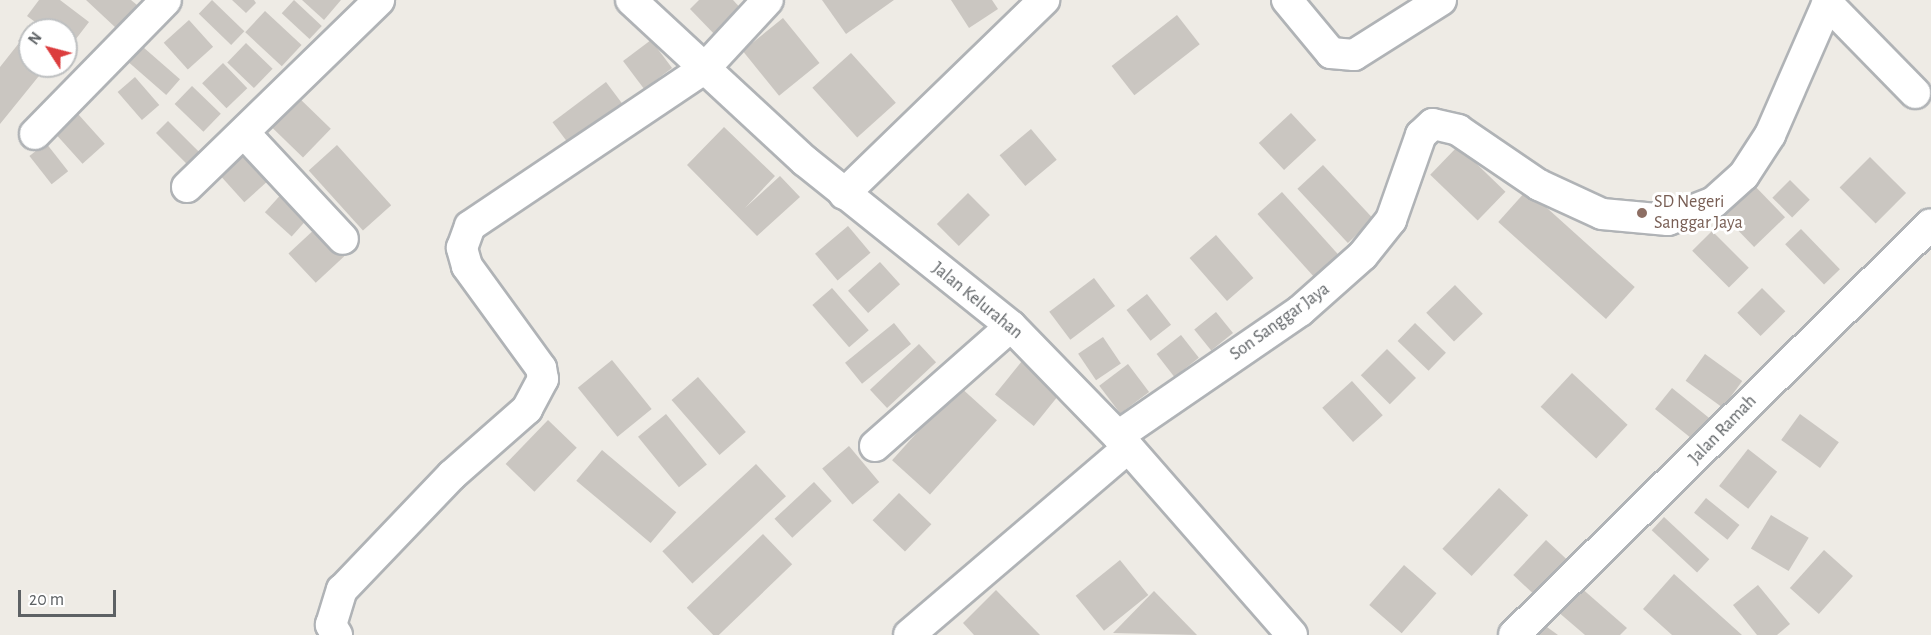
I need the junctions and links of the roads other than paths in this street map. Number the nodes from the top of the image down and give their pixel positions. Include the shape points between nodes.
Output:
1 (166, 0) edge
2 (380, 0) edge
3 (631, 0) edge
4 (768, 0) edge
5 (1044, 0) edge
6 (1287, 0) edge
7 (1441, 0) edge
8 (1828, 2) edge
9 (704, 69) junction
10 (1915, 93) dead end
11 (35, 134) dead end
12 (246, 135) junction
13 (187, 188) dead end
14 (844, 194) junction
15 (1931, 224) edge
16 (343, 240) dead end
17 (1011, 326) junction
18 (1123, 442) junction
19 (874, 446) dead end
20 (337, 635) edge
21 (909, 635) edge
22 (1292, 635) edge
23 (1514, 635) edge

1 - 11 street
2 - 12 street
3 - 9 street, Jalan Kelurahan
4 - 9 street
5 - 14 street
6 - 7 street via 1331,53 1354,55
8 - 10 street
8 - 18 street, Son Sanggar Jaya via 1770,135 1744,175 1714,202 1668,220 1602,214 1539,185 1445,124 1432,124 1421,135 1390,220 1327,289
9 - 14 street, Jalan Kelurahan
9 - 20 street via 470,226 462,248 467,266 540,368 541,385 527,409 452,475 342,590 331,625
12 - 13 street
12 - 16 street
14 - 17 street, Jalan Kelurahan
15 - 23 street, Jalan Ramah
17 - 18 street, Jalan Kelurahan
17 - 19 street
18 - 21 street, Son Sanggar Jaya
18 - 22 street, Jalan Kelurahan

